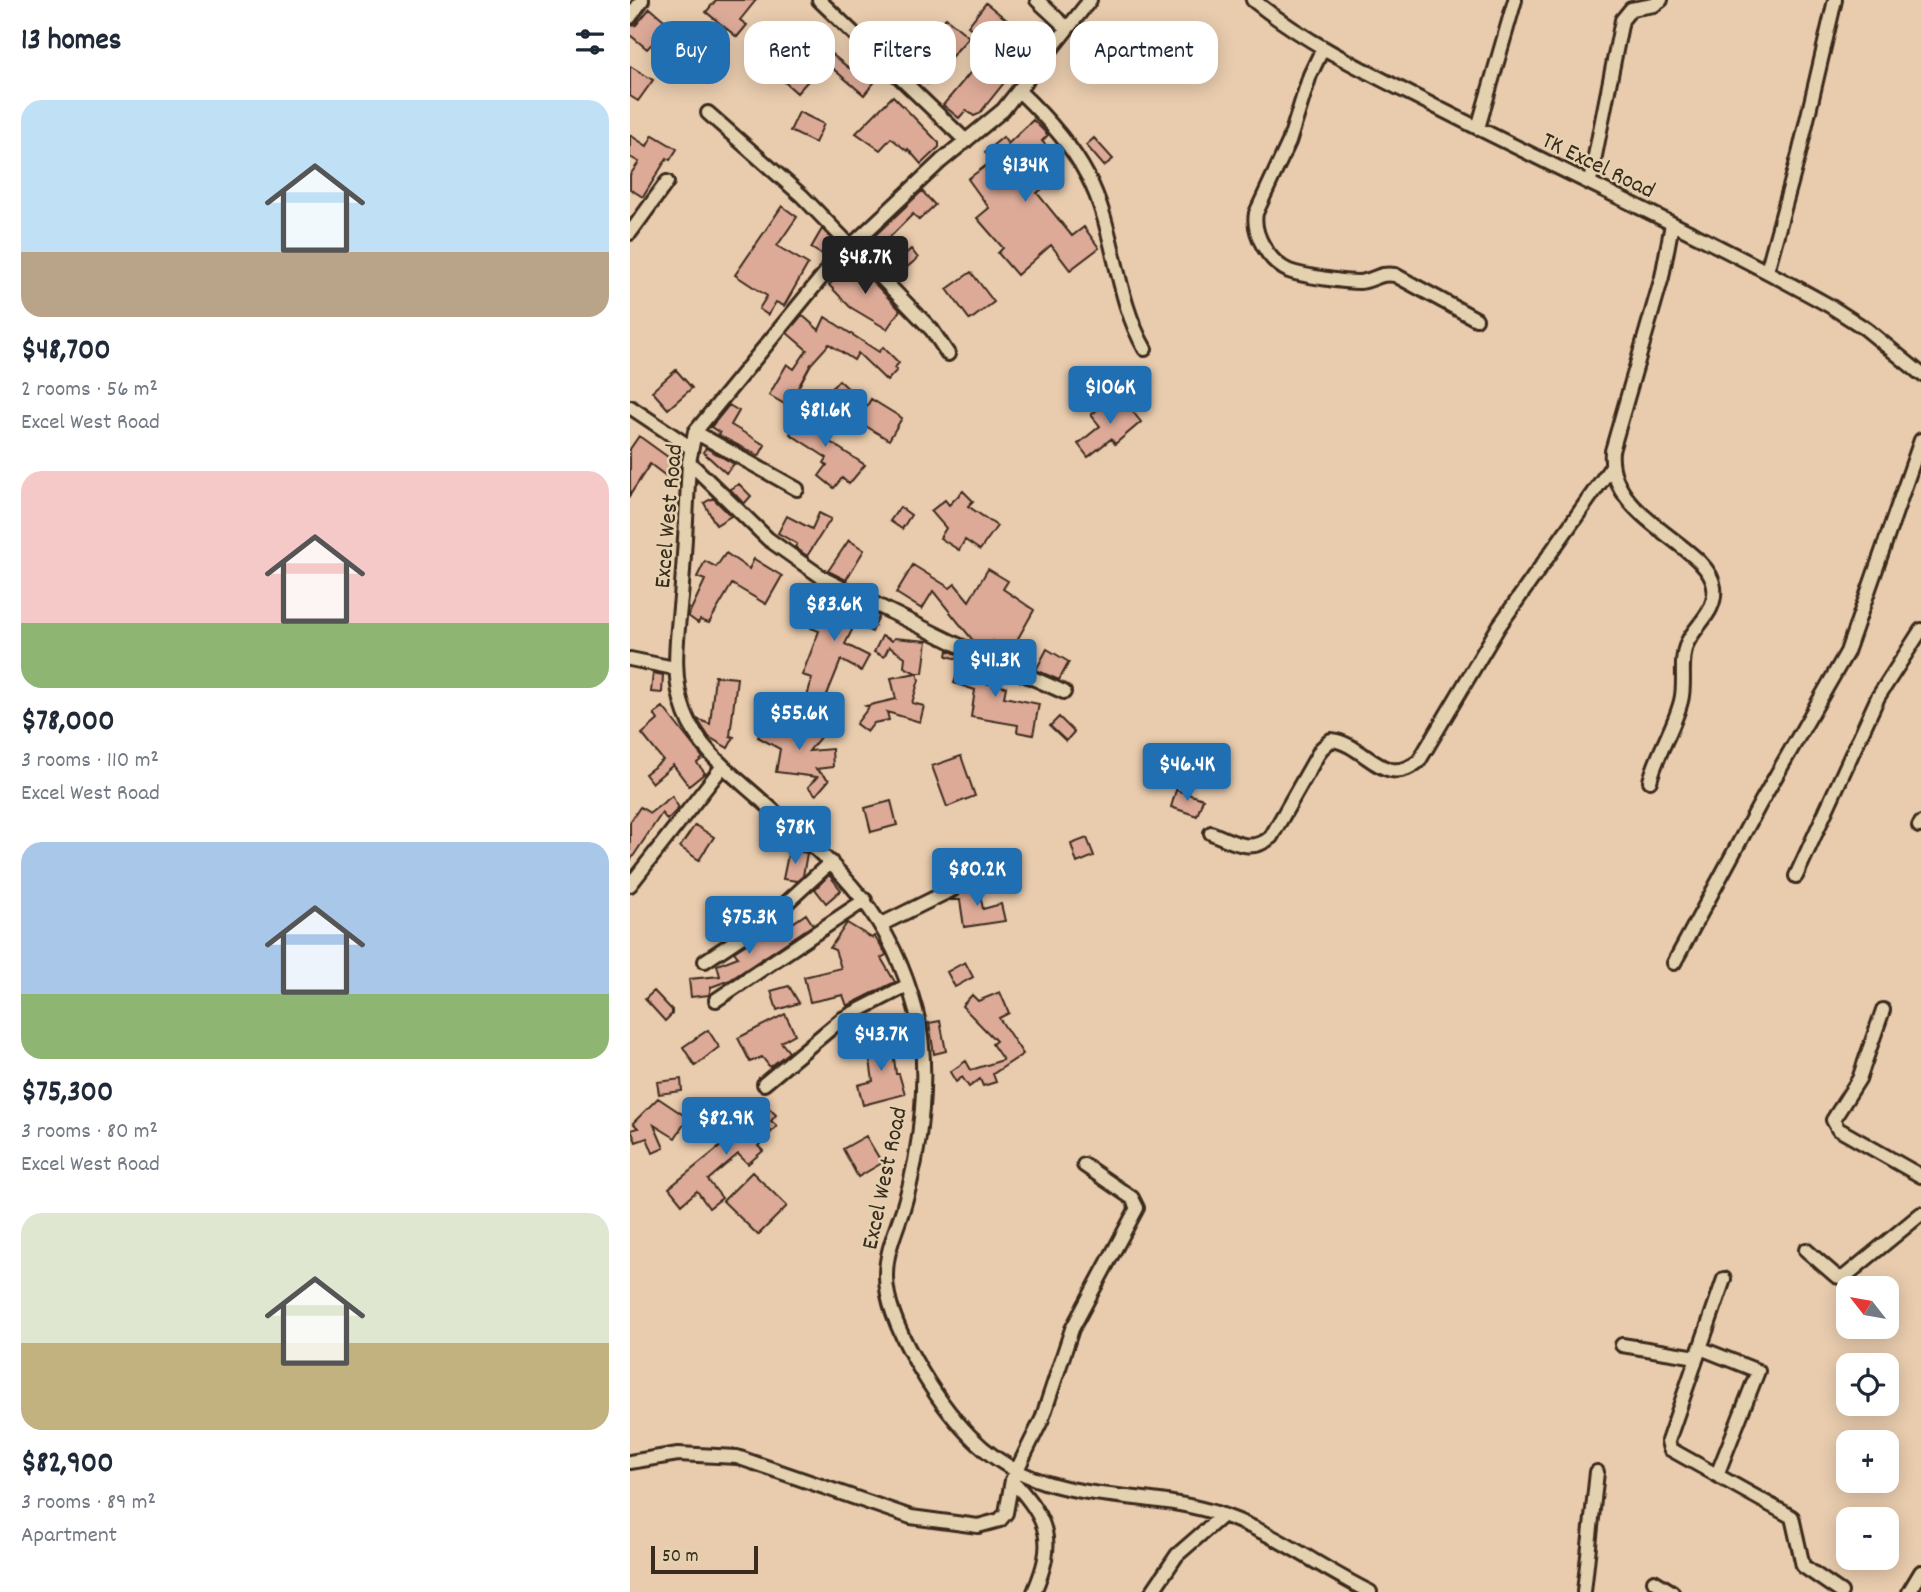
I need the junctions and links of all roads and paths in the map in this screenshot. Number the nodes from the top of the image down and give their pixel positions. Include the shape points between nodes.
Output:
1 (642, 0) edge
2 (819, 0) edge
3 (1037, 0) edge
4 (1090, 0) edge
5 (1253, 0) edge
6 (1515, 0) edge
7 (1661, 0) edge
8 (1835, 0) edge
9 (630, 17) edge
10 (1067, 28) junction
11 (1322, 48) junction
12 (1019, 92) junction
13 (708, 113) dead end
14 (1478, 128) junction
15 (966, 141) junction
16 (1590, 181) junction
17 (667, 182) dead end
18 (1672, 224) junction
19 (630, 233) edge
20 (850, 246) junction
21 (1767, 271) junction
22 (1476, 319) dead end
23 (1145, 349) dead end
24 (948, 354) dead end
25 (1921, 374) edge
26 (630, 407) edge
27 (695, 432) junction
28 (1921, 440) edge
29 (690, 447) junction
30 (689, 462) junction
31 (1612, 466) junction
32 (797, 489) dead end
33 (1921, 630) edge
34 (630, 659) edge
35 (674, 668) junction
36 (1064, 692) dead end
37 (723, 766) junction
38 (1650, 781) dead end
39 (1211, 833) dead end
40 (831, 862) junction
41 (1797, 876) dead end
42 (630, 885) edge
43 (953, 889) dead end
44 (865, 901) junction
45 (882, 924) junction
46 (705, 961) dead end
47 (1674, 963) dead end
48 (908, 985) junction
49 (716, 999) dead end
50 (1883, 1010) dead end
51 (764, 1084) dead end
52 (1084, 1165) dead end
53 (1921, 1176) edge
54 (1921, 1214) edge
55 (1806, 1250) dead end
56 (1724, 1279) dead end
57 (1622, 1345) dead end
58 (1699, 1353) junction
59 (630, 1462) edge
60 (1597, 1472) dead end
61 (1717, 1475) junction
62 (1014, 1476) junction
63 (1223, 1515) junction
64 (1921, 1572) edge
65 (1654, 1581) dead end
66 (1034, 1592) edge
67 (1152, 1592) edge
68 (1370, 1592) edge
69 (1584, 1592) edge
70 (1672, 1592) edge
71 (1841, 1592) edge
72 (1909, 1592) edge

1 - 9 street
2 - 15 street
3 - 10 street
4 - 10 street, Excel West Road
5 - 11 street, TK Excel Road
6 - 14 street
7 - 16 street via 1631,9 1622,20
8 - 21 street
10 - 12 street, Excel West Road
11 - 14 street, TK Excel Road
11 - 22 street via 1289,142 1256,213 1254,223 1265,248 1293,272 1359,282 1382,273 1395,275
12 - 15 street, Excel West Road
12 - 23 street via 1047,119 1087,173 1128,316
13 - 20 street via 802,196
14 - 16 street, TK Excel Road
15 - 20 street, Excel West Road
16 - 18 street, TK Excel Road
17 - 19 street
18 - 21 street, TK Excel Road
18 - 31 street via 1662,277 1612,451
20 - 24 street via 932,330
20 - 27 street, Excel West Road
21 - 25 street, TK Excel Road via 1866,329
26 - 29 street
27 - 29 street, Excel West Road
27 - 32 street
28 - 47 street via 1847,652
29 - 30 street, Excel West Road
30 - 35 street, Excel West Road
30 - 36 street via 768,539 852,596
31 - 38 street via 1637,510 1697,561 1714,588 1709,612 1684,652 1681,702
31 - 39 street via 1499,626 1419,761 1404,771 1391,770 1331,740 1321,749 1271,837 1262,844 1251,848
33 - 41 street via 1878,697
34 - 35 street
35 - 37 street, Excel West Road via 693,731
37 - 40 street, Excel West Road
37 - 42 street
40 - 44 street, Excel West Road
40 - 46 street via 770,918
43 - 45 street
44 - 45 street, Excel West Road
44 - 49 street
45 - 48 street, Excel West Road
48 - 51 street via 842,1018
48 - 62 street, Excel West Road via 917,1016 921,1113 908,1187 887,1255 887,1291 910,1348 946,1406
50 - 53 street via 1859,1079 1833,1121 1838,1129
52 - 62 street via 1136,1202 1137,1208 1072,1329 1037,1430
54 - 55 street via 1843,1278
56 - 58 street
57 - 58 street
58 - 61 street via 1668,1441 1673,1452
58 - 61 street via 1758,1371
59 - 62 street via 678,1454 737,1457 897,1514 978,1526 1003,1517
60 - 69 street
61 - 71 street via 1792,1517 1803,1566
62 - 63 street, Excel West Road
62 - 66 street via 1047,1538 1048,1552
63 - 67 street via 1177,1555
63 - 68 street, Excel West Road via 1271,1536
64 - 72 street
65 - 70 street

